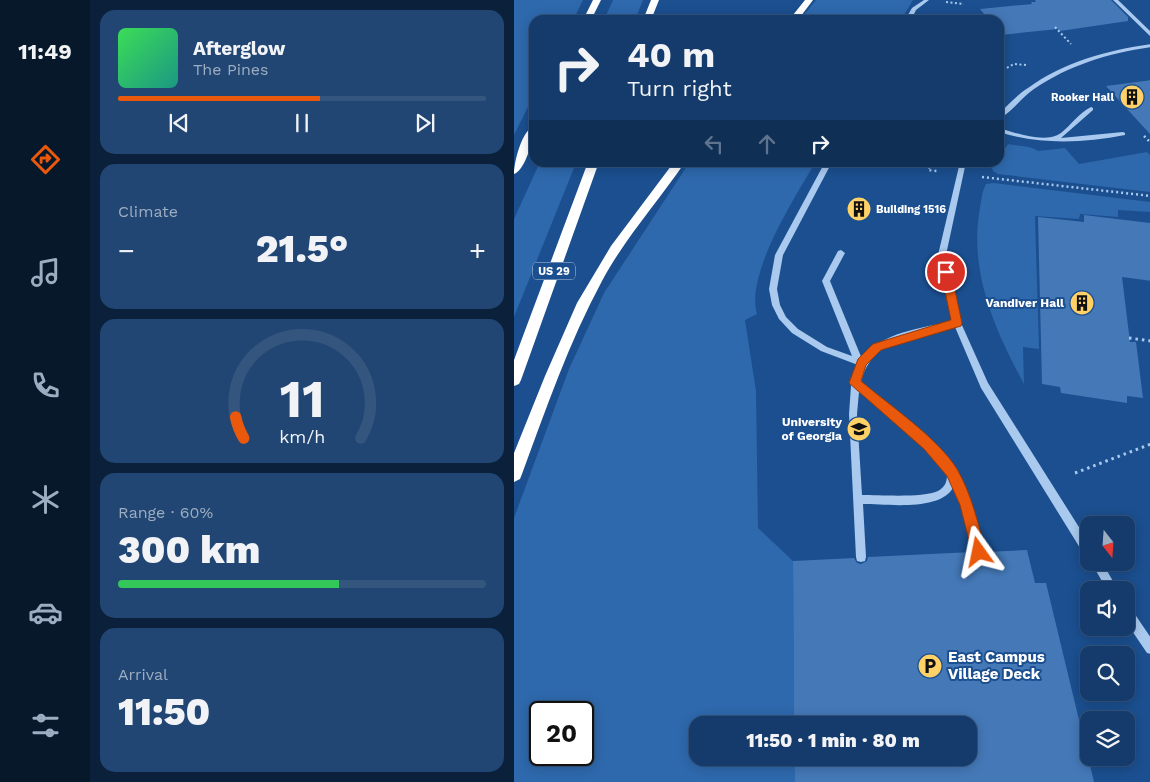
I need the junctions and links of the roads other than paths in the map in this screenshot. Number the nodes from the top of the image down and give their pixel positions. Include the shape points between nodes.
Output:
1 (597, 0) edge
2 (655, 0) edge
3 (809, 0) edge
4 (927, 0) edge
5 (1115, 0) edge
6 (590, 15) edge
7 (649, 15) edge
8 (797, 15) edge
9 (911, 15) edge
10 (1150, 36) edge
11 (1150, 45) edge
12 (1091, 109) dead end
13 (1004, 112) edge
14 (1004, 132) edge
15 (1123, 134) dead end
16 (529, 139) edge
17 (1046, 141) junction
18 (592, 167) edge
19 (676, 167) edge
20 (827, 167) edge
21 (962, 167) edge
22 (514, 170) edge
23 (840, 253) dead end
24 (957, 323) junction
25 (860, 362) junction
26 (514, 380) edge
27 (854, 383) junction
28 (952, 472) junction
29 (514, 474) edge
30 (858, 500) junction
31 (1080, 538) edge
32 (979, 552) dead end
33 (861, 557) dead end
34 (1135, 625) edge
35 (1150, 649) edge

1 - 6 highway
2 - 7 highway
3 - 8 highway
4 - 9 lane
5 - 10 lane
11 - 13 lane via 1077,64 1031,88
12 - 17 lane via 1062,136
14 - 17 lane via 1030,140
15 - 17 lane
16 - 22 highway
18 - 26 highway, US 29
19 - 29 highway via 633,223 596,280 551,376
20 - 25 lane via 779,255 772,289 783,319 795,331 824,349
21 - 24 lane via 942,255
23 - 25 lane via 826,281
24 - 25 lane via 884,344
24 - 31 lane via 984,385
25 - 27 lane
27 - 28 lane via 928,445
27 - 30 lane
28 - 30 lane via 952,482 947,490 932,497
28 - 32 lane via 967,505
30 - 33 lane
34 - 35 lane

